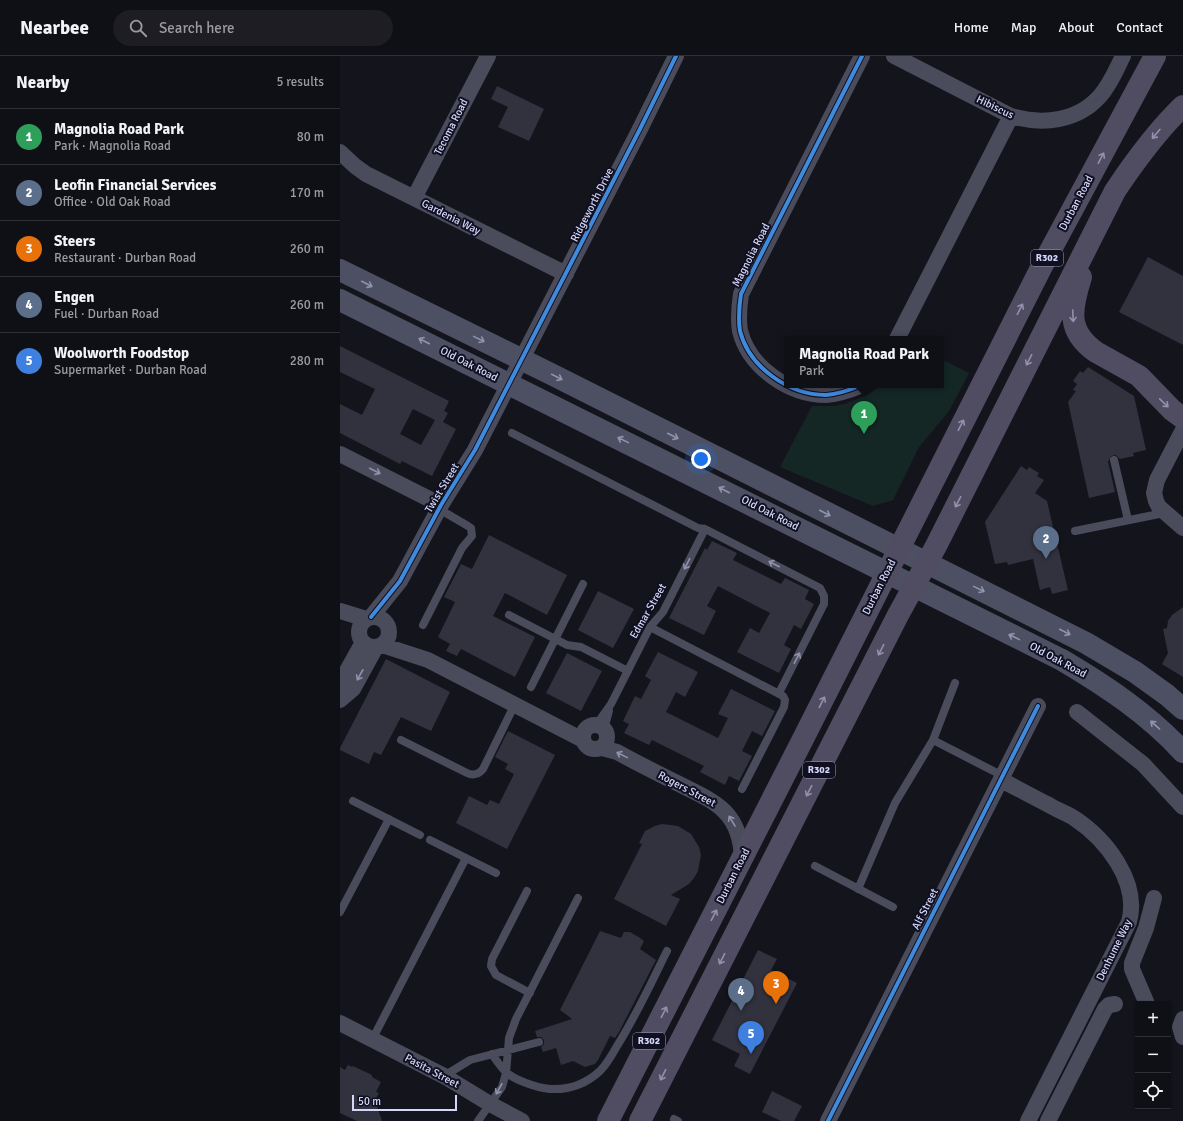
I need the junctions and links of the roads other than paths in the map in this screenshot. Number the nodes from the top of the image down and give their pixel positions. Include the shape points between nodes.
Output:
1 (488, 56) edge
2 (676, 56) edge
3 (862, 56) edge
4 (894, 56) edge
5 (1123, 56) edge
6 (1155, 56) edge
7 (1183, 106) edge
8 (1011, 116) junction
9 (340, 152) edge
10 (414, 198) junction
11 (1098, 225) junction
12 (340, 270) edge
13 (566, 274) junction
14 (340, 300) edge
15 (899, 336) edge
16 (522, 360) junction
17 (784, 383) edge
18 (509, 384) junction
19 (796, 388) edge
20 (853, 388) edge
21 (1183, 418) edge
22 (1183, 430) edge
23 (512, 433) dead end
24 (340, 454) edge
25 (1114, 460) dead end
26 (440, 507) junction
27 (1164, 513) junction
28 (1128, 520) junction
29 (1183, 528) edge
30 (705, 529) junction
31 (1075, 531) dead end
32 (898, 549) junction
33 (926, 563) junction
34 (886, 573) junction
35 (400, 581) junction
36 (583, 584) dead end
37 (914, 587) junction
38 (340, 611) edge
39 (509, 615) dead end
40 (368, 618) junction
41 (340, 619) edge
42 (423, 625) dead end
43 (650, 627) junction
44 (376, 638) junction
45 (555, 639) junction
46 (628, 671) junction
47 (955, 683) dead end
48 (531, 687) dead end
49 (340, 693) edge
50 (779, 693) junction
51 (340, 700) edge
52 (516, 704) junction
53 (1038, 706) dead end
54 (1183, 709) edge
55 (1077, 712) dead end
56 (592, 731) junction
57 (401, 740) dead end
58 (932, 740) junction
59 (1183, 752) edge
60 (1002, 778) junction
61 (742, 789) dead end
62 (353, 801) dead end
63 (1183, 807) edge
64 (389, 819) junction
65 (420, 835) dead end
66 (430, 840) dead end
67 (466, 858) junction
68 (742, 858) junction
69 (815, 866) dead end
70 (496, 873) dead end
71 (858, 889) junction
72 (527, 891) dead end
73 (578, 898) dead end
74 (1154, 898) dead end
75 (893, 906) dead end
76 (340, 912) edge
77 (667, 951) dead end
78 (530, 992) junction
79 (1146, 1001) edge
80 (1115, 1004) dead end
81 (340, 1023) edge
82 (372, 1040) junction
83 (539, 1042) dead end
84 (508, 1050) junction
85 (492, 1054) junction
86 (506, 1073) junction
87 (444, 1076) junction
88 (490, 1104) junction
89 (478, 1121) edge
90 (522, 1121) edge
91 (608, 1121) edge
92 (640, 1121) edge
93 (828, 1121) edge
94 (1028, 1121) edge
95 (1048, 1121) edge

1 - 10 street, Tecoma Road
2 - 13 street, Ridgeworth Drive
3 - 17 street, Magnolia Road via 741,294 740,332 750,355 768,373
4 - 8 street, Hibiscus
5 - 8 street, Hibiscus via 1106,87 1092,104 1082,111 1048,121
32 -> 6 main road, Durban Road / R302 via 1042,266
7 -> 11 main road, R302 via 1136,160 1115,191
8 - 15 street
9 - 10 street, Gardenia Way via 366,174
10 - 13 street, Gardenia Way
11 -> 21 main road via 1074,303 1073,318 1077,332 1090,347 1139,376 1167,406
11 -> 33 main road, R302
12 -> 16 main road
13 - 16 street, Ridgeworth Drive
18 -> 14 main road, Old Oak Road
16 - 18 street, Twist Street
16 -> 32 main road
18 - 26 street, Twist Street via 475,450
34 -> 18 main road, Old Oak Road
19 - 20 street, Magnolia Road via 825,395
22 - 27 street via 1155,486 1156,500
23 - 30 lane via 698,528
24 -> 26 street
25 - 28 lane
26 - 35 street, Twist Street
26 - 42 lane via 468,526 472,536 462,548
27 - 28 lane
27 - 29 street
28 - 31 lane
30 -> 43 lane, Edmar Street via 663,612
50 -> 30 lane via 823,607 823,592
32 - 33 main road
32 - 34 main road, Durban Road / R302
33 - 37 main road, R302
33 -> 54 main road via 1086,643 1135,672
34 - 37 main road, Old Oak Road
68 -> 34 main road, Durban Road / R302
35 - 40 street, Twist Street
35 - 44 street, Twist Street
36 - 45 lane
59 -> 37 main road, Old Oak Road via 1150,720 1097,681 1062,660
37 -> 92 main road, R302
38 - 40 street
39 - 45 lane
40 - 44 street, Twist Street via 360,626
40 - 44 street via 380,617 386,622
41 - 44 street
43 - 46 lane, Edmar Street
43 - 50 lane
44 - 49 street, Twist Street via 342,680
44 -> 51 street, Twist Street via 353,689
44 - 52 street via 428,660
45 - 46 lane via 567,645 581,647
45 - 48 lane
46 - 56 lane, Edmar Street via 611,704
47 - 58 lane
50 - 61 lane via 785,700 784,707
52 - 56 street via 554,723
52 - 57 lane via 483,768 474,775
53 - 60 street, Alf Street
55 - 63 street via 1143,764
68 -> 56 street, Rogers Street via 742,847 735,826 715,802 617,752 602,748 607,736
58 - 60 lane
58 - 71 lane via 897,800
60 - 93 street, Alf Street
60 - 94 street, Denhume Way via 1074,818 1091,832 1107,848 1121,868 1131,898 1129,922
62 - 64 lane
64 - 65 lane
64 - 76 lane
66 - 67 lane
67 - 70 lane
67 - 82 lane
91 -> 68 main road, Durban Road / R302
69 - 71 lane
71 - 75 lane
72 - 78 lane via 492,959 491,966 496,975
73 - 78 lane
74 - 79 street via 1146,928 1132,963 1132,969
77 - 86 lane via 625,1033 605,1066 593,1077 571,1087 554,1089 537,1087
78 - 84 lane via 516,1019 509,1038
80 - 95 street via 1105,1009
81 - 82 street, Pasita Street
82 - 87 street, Pasita Street
83 - 84 lane
84 - 85 lane
84 - 86 lane
85 - 86 lane
85 - 87 lane via 464,1063
86 -> 88 lane via 502,1088
87 - 88 street, Pasita Street
88 - 89 lane
88 - 90 street, Pasita Street

